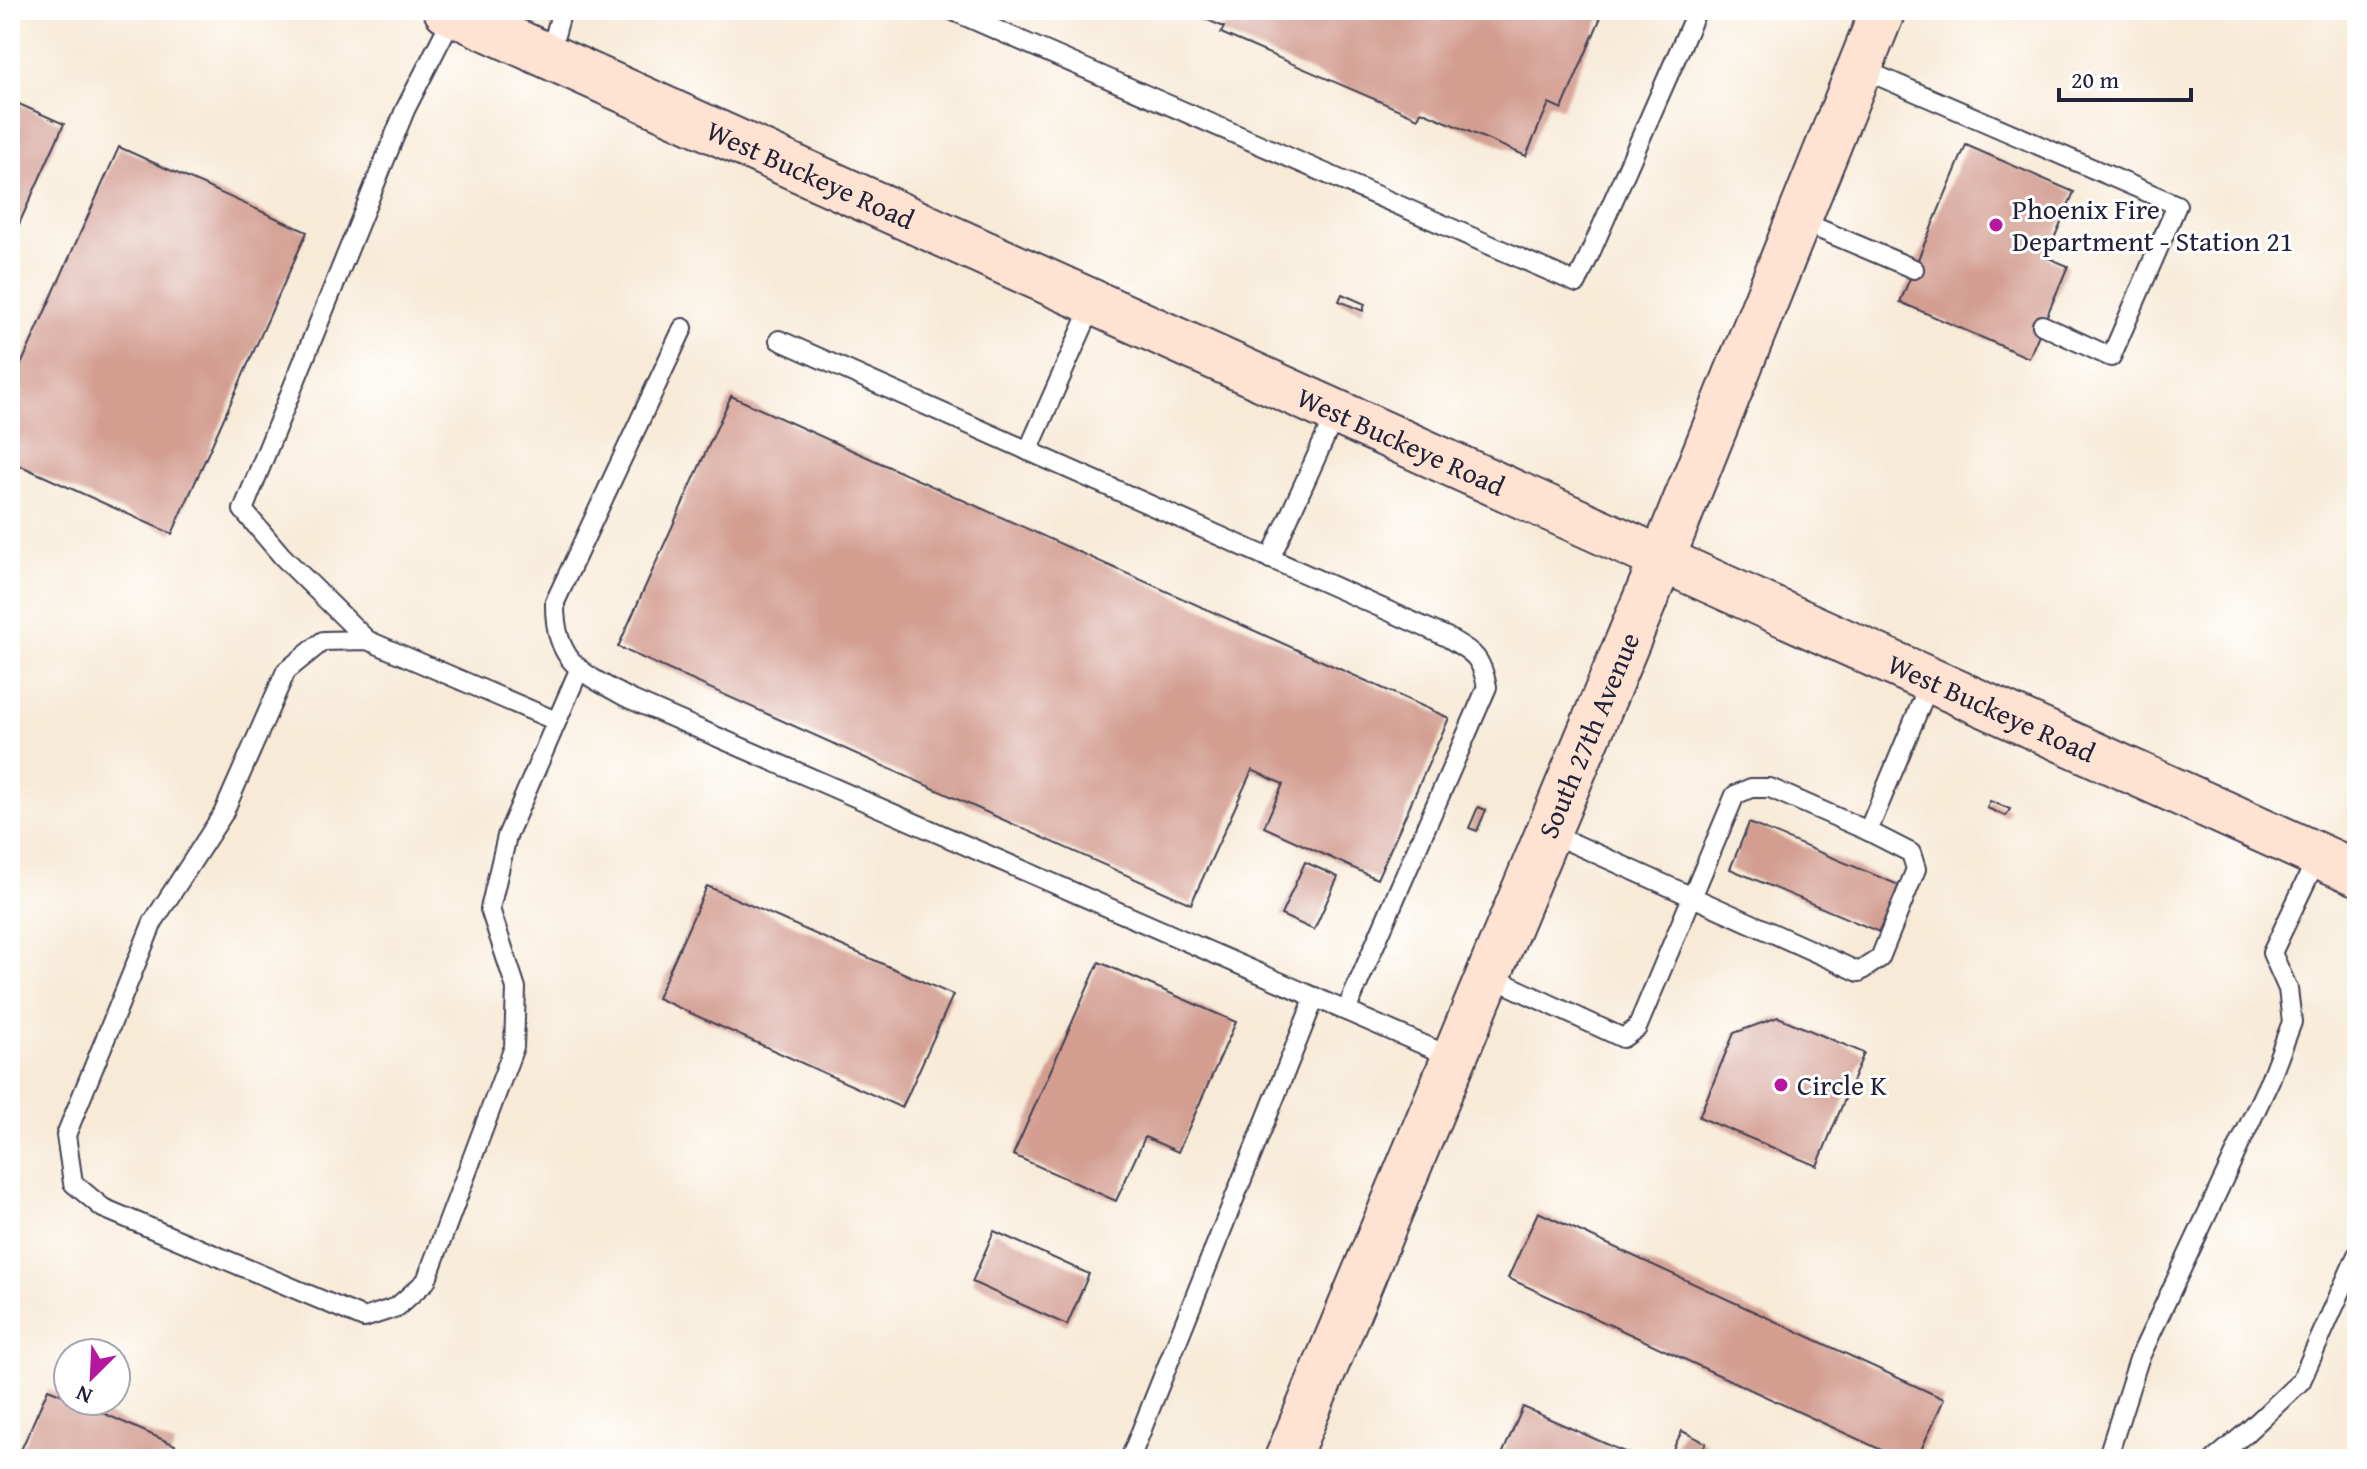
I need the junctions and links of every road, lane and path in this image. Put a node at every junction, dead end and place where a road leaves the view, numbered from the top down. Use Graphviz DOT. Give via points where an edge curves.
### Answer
graph roads {
  1 [pos="562,10"];
  2 [pos="951,10"];
  3 [pos="1697,10"];
  4 [pos="1883,10"];
  5 [pos="450,12"];
  6 [pos="549,57"];
  7 [pos="1860,68"];
  8 [pos="1798,220"];
  9 [pos="1914,269"];
  10 [pos="1093,304"];
  11 [pos="2042,325"];
  12 [pos="683,328"];
  13 [pos="779,340"];
  14 [pos="1336,413"];
  15 [pos="1028,451"];
  16 [pos="1270,559"];
  17 [pos="1662,559"];
  18 [pos="367,640"];
  19 [pos="579,670"];
  20 [pos="1931,680"];
  21 [pos="556,721"];
  22 [pos="1868,831"];
  23 [pos="1548,832"];
  24 [pos="2318,856"];
  25 [pos="2357,873"];
  26 [pos="1691,896"];
  27 [pos="1489,976"];
  28 [pos="1315,997"];
  29 [pos="1346,1011"];
  30 [pos="1454,1058"];
  31 [pos="2357,1255"];
  32 [pos="1130,1459"];
  33 [pos="1287,1459"];
  34 [pos="2107,1459"];
  35 [pos="2215,1459"];
  1 -- 6 [label="lane"];
  2 -- 3 [label="lane" via="1577,283"];
  4 -- 7 [label="main road, South 27th Avenue"];
  5 -- 6 [label="main road, West Buckeye Road"];
  5 -- 18 [label="lane" via="243,510"];
  6 -- 10 [label="main road, West Buckeye Road"];
  7 -- 8 [label="main road, South 27th Avenue"];
  7 -- 11 [label="lane" via="2177,205 2111,357"];
  8 -- 9 [label="lane"];
  8 -- 17 [label="main road, South 27th Avenue"];
  10 -- 14 [label="main road, West Buckeye Road"];
  10 -- 15 [label="lane"];
  12 -- 19 [label="lane" via="555,602 563,650"];
  13 -- 15 [label="lane"];
  14 -- 16 [label="lane"];
  14 -- 17 [label="main road, West Buckeye Road"];
  15 -- 16 [label="lane"];
  16 -- 29 [label="lane" via="1447,637 1472,653 1483,667 1487,687"];
  17 -- 20 [label="main road, West Buckeye Road"];
  17 -- 23 [label="main road, South 27th Avenue"];
  18 -- 21 [label="lane"];
  18 -- 21 [label="lane" via="323,641 286,671 223,814 153,922 66,1135 73,1183 103,1208 364,1318 397,1307 426,1281 514,1047 516,988 490,909 507,836"];
  19 -- 21 [label="lane"];
  19 -- 28 [label="lane" via="630,699"];
  20 -- 22 [label="lane"];
  20 -- 24 [label="main road, West Buckeye Road"];
  22 -- 26 [label="lane" via="1770,788 1751,788 1735,795"];
  22 -- 26 [label="lane" via="1911,853 1916,869 1880,958 1859,972"];
  23 -- 26 [label="lane"];
  23 -- 27 [label="main road, South 27th Avenue"];
  24 -- 25 [label="main road, West Buckeye Road"];
  24 -- 34 [label="lane" via="2272,953 2288,989 2292,1022 2139,1359"];
  26 -- 27 [label="lane" via="1637,1028 1623,1038"];
  27 -- 30 [label="main road, South 27th Avenue"];
  28 -- 29 [label="lane"];
  28 -- 32 [label="lane"];
  29 -- 30 [label="lane"];
  30 -- 33 [label="main road, South 27th Avenue"];
  31 -- 35 [label="lane" via="2301,1381"];
}
